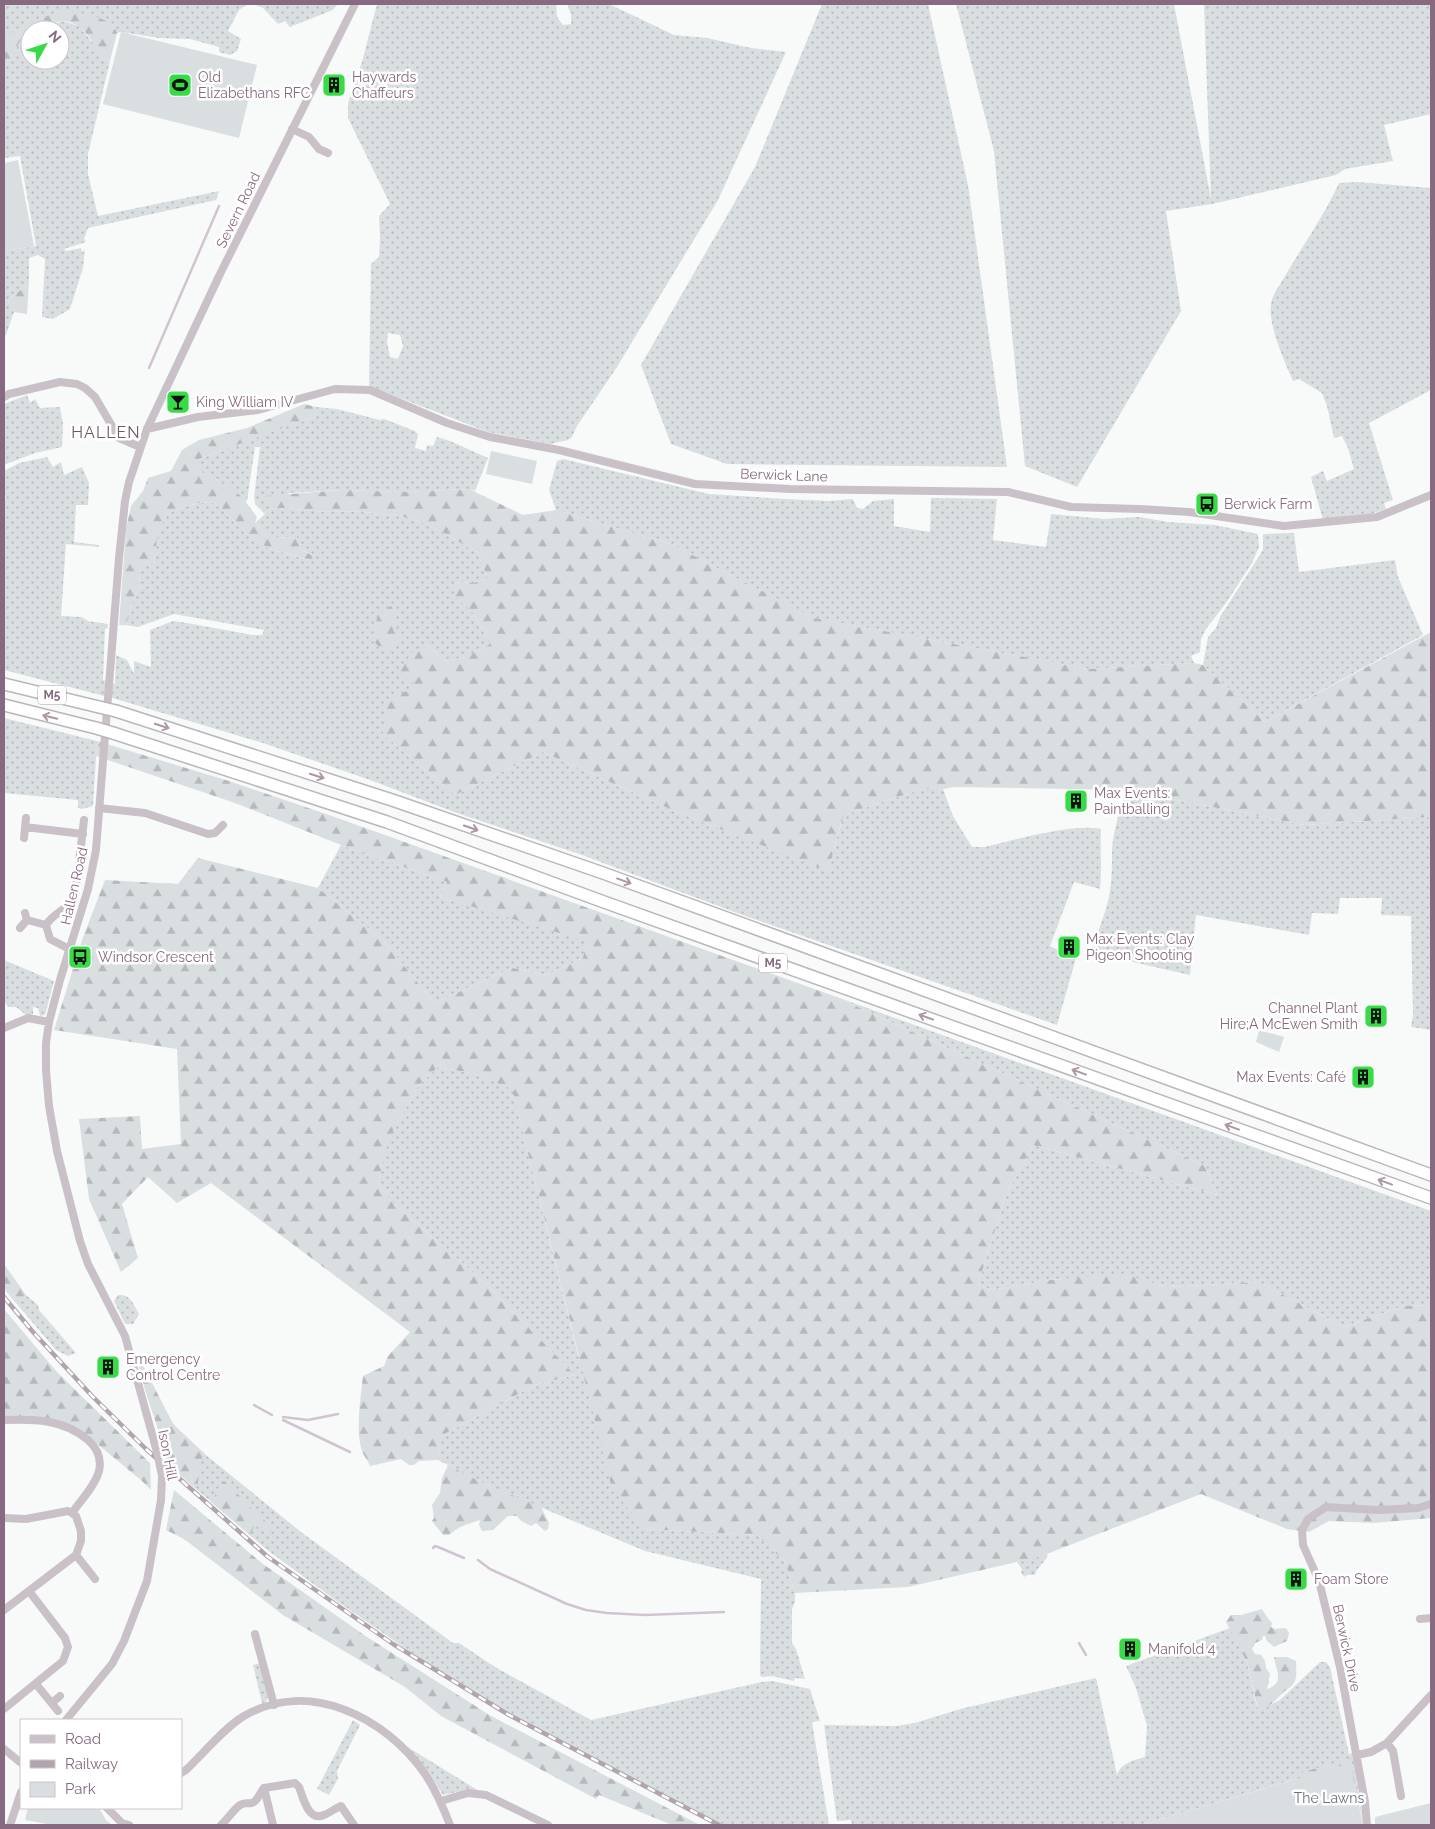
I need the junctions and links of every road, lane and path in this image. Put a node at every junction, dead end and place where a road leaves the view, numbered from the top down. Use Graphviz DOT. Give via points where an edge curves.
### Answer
graph roads {
  1 [pos="355,4"];
  2 [pos="292,129"];
  3 [pos="328,153"];
  4 [pos="4,397"];
  5 [pos="147,429"];
  6 [pos="140,447"];
  7 [pos="1431,495"];
  8 [pos="4,684"];
  9 [pos="4,705"];
  10 [pos="99,808"];
  11 [pos="26,818"];
  12 [pos="84,820"];
  13 [pos="223,825"];
  14 [pos="25,827"];
  15 [pos="83,834"];
  16 [pos="24,838"];
  17 [pos="46,926"];
  18 [pos="20,928"];
  19 [pos="71,950"];
  20 [pos="49,1022"];
  21 [pos="4,1028"];
  22 [pos="1431,1175"];
  23 [pos="1431,1198"];
  24 [pos="124,1336"];
  25 [pos="4,1420"];
  26 [pos="1431,1504"];
  27 [pos="72,1513"];
  28 [pos="4,1518"];
  29 [pos="76,1555"];
  30 [pos="95,1578"];
  31 [pos="29,1591"];
  32 [pos="4,1610"];
  33 [pos="1431,1618"];
  34 [pos="1420,1619"];
  35 [pos="255,1634"];
  36 [pos="36,1684"];
  37 [pos="60,1696"];
  38 [pos="1430,1701"];
  39 [pos="52,1703"];
  40 [pos="274,1705"];
  41 [pos="4,1709"];
  42 [pos="58,1711"];
  43 [pos="67,1719"];
  44 [pos="1387,1743"];
  45 [pos="4,1749"];
  46 [pos="1357,1755"];
  47 [pos="20,1761"];
  48 [pos="182,1772"];
  49 [pos="264,1788"];
  50 [pos="20,1795"];
  51 [pos="1401,1796"];
  52 [pos="440,1800"];
  53 [pos="108,1809"];
  54 [pos="10,1825"];
  55 [pos="129,1825"];
  56 [pos="221,1825"];
  57 [pos="273,1825"];
  58 [pos="354,1825"];
  59 [pos="450,1825"];
  60 [pos="548,1825"];
  61 [pos="1367,1825"];
  1 -- 2 [label="street, Severn Road"];
  2 -- 3 [label="street" via="309,137 319,149"];
  2 -- 5 [label="street, Severn Road"];
  4 -- 6 [label="street" via="36,386 60,382 78,384 95,397 119,438"];
  5 -- 6 [label="street, Hallen Road"];
  5 -- 7 [label="street, Berwick Lane" via="258,410 335,389 370,390 490,437 559,450 694,484 789,489 1008,492 1071,507 1189,512 1284,526 1377,517"];
  6 -- 10 [label="street, Hallen Road" via="122,521"];
  8 -- 22 [label="highway, M5, one-way, bridge" via="116,711 395,801 603,873"];
  23 -- 9 [label="highway, M5, one-way, bridge" via="387,822 113,733"];
  10 -- 13 [label="street" via="145,813 208,834 215,833"];
  10 -- 19 [label="street, Hallen Road" via="93,868"];
  11 -- 14 [label="street"];
  12 -- 15 [label="street"];
  14 -- 15 [label="street"];
  14 -- 16 [label="street"];
  15 -- 17 [label="street" via="75,896"];
  17 -- 18 [label="street" via="26,916"];
  17 -- 19 [label="street" via="50,940"];
  19 -- 20 [label="street, Hallen Road"];
  20 -- 21 [label="street" via="28,1018"];
  20 -- 24 [label="street, Hallen Road" via="46,1070 57,1151 88,1264"];
  24 -- 43 [label="street, Ison Hill, bridge" via="157,1452 162,1476 161,1500 147,1581 117,1656"];
  25 -- 27 [label="street" via="38,1420 64,1425 96,1448 100,1456 96,1480"];
  26 -- 46 [label="street, Berwick Drive" via="1418,1508 1377,1510 1326,1507 1308,1519 1302,1530 1303,1545 1322,1592"];
  27 -- 28 [label="street" via="26,1519"];
  27 -- 29 [label="street" via="81,1531"];
  29 -- 30 [label="street"];
  29 -- 31 [label="street"];
  31 -- 32 [label="street"];
  31 -- 36 [label="street" via="65,1638 68,1647 63,1661"];
  33 -- 34 [label="street"];
  35 -- 40 [label="street"];
  36 -- 39 [label="street"];
  36 -- 41 [label="street"];
  37 -- 39 [label="street"];
  38 -- 44 [label="street"];
  39 -- 42 [label="street"];
  40 -- 48 [label="street" via="254,1711 236,1722"];
  40 -- 52 [label="street" via="313,1700 343,1708 364,1719 410,1756"];
  44 -- 46 [label="street"];
  44 -- 51 [label="street" via="1393,1751"];
  45 -- 47 [label="street"];
  46 -- 61 [label="street, Berwick Drive"];
  49 -- 56 [label="street" via="252,1803 242,1804"];
  49 -- 57 [label="street"];
  49 -- 58 [label="street" via="295,1783 310,1813 322,1816 341,1806"];
  50 -- 54 [label="street"];
  52 -- 59 [label="street"];
  52 -- 60 [label="street" via="468,1793 486,1795"];
  53 -- 55 [label="street"];
}
